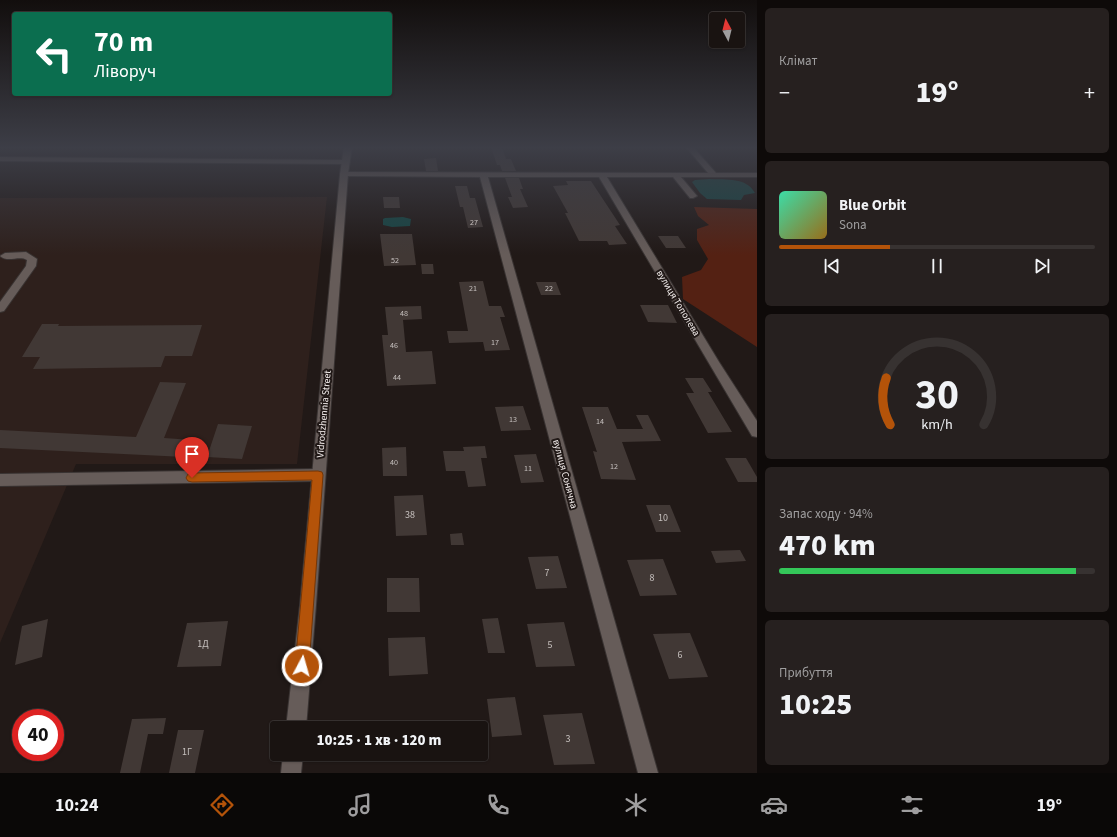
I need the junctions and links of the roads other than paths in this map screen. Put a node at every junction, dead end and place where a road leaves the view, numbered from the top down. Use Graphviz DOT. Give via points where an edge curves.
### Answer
graph roads {
  1 [pos="344,183"];
  2 [pos="485,183"];
  3 [pos="606,183"];
  4 [pos="682,183"];
  5 [pos="693,196"];
  6 [pos="5,256"];
  7 [pos="0,310"];
  8 [pos="757,432"];
  9 [pos="318,475"];
  10 [pos="0,480"];
  11 [pos="297,721"];
  12 [pos="292,761"];
  13 [pos="291,773"];
  14 [pos="648,773"];
  1 -- 9 [label="street, Vidrodzhennia Street"];
  2 -- 14 [label="street, вулиця Сонячна"];
  3 -- 8 [label="street, вулиця Тополева"];
  4 -- 5 [label="street"];
  6 -- 7 [label="street" via="26,255 32,259 31,266"];
  9 -- 10 [label="street"];
  9 -- 11 [label="street, Vidrodzhennia Street"];
  12 -- 13 [label="street"];
}
